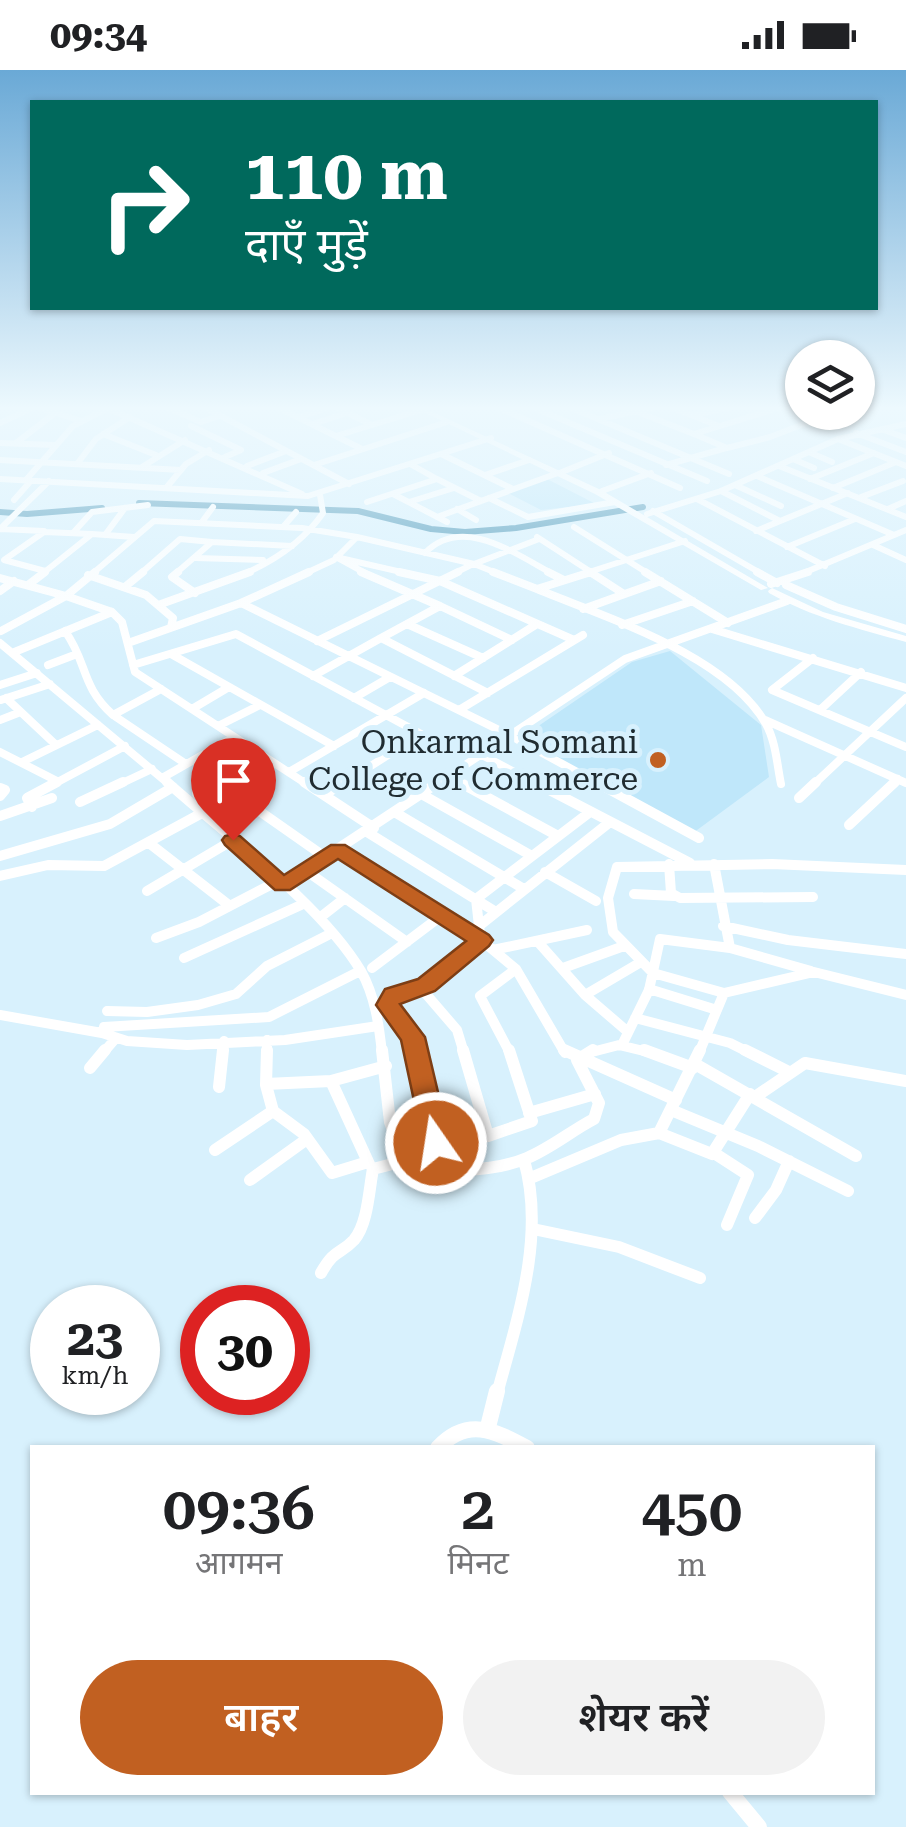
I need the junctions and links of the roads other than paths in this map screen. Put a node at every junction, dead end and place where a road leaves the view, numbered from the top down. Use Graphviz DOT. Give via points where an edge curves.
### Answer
graph roads {
  1 [pos="23,489"];
  2 [pos="41,489"];
  3 [pos="156,489"];
  4 [pos="184,489"];
  5 [pos="294,489"];
  6 [pos="336,489"];
  7 [pos="408,489"];
  8 [pos="451,489"];
  9 [pos="457,489"];
  10 [pos="514,489"];
  11 [pos="593,489"];
  12 [pos="605,489"];
  13 [pos="726,489"];
  14 [pos="744,489"];
  15 [pos="788,489"];
  16 [pos="828,489"];
  17 [pos="835,489"];
  18 [pos="883,489"];
  19 [pos="602,490"];
  20 [pos="721,491"];
  21 [pos="849,492"];
  22 [pos="393,494"];
  23 [pos="320,495"];
  24 [pos="308,496"];
  25 [pos="806,496"];
  26 [pos="862,497"];
  27 [pos="696,498"];
  28 [pos="485,499"];
  29 [pos="14,500"];
  30 [pos="906,501"];
  31 [pos="367,502"];
  32 [pos="409,502"];
  33 [pos="619,502"];
  34 [pos="148,504"];
  35 [pos="822,504"];
  36 [pos="782,506"];
  37 [pos="183,507"];
  38 [pos="213,507"];
  39 [pos="124,508"];
  40 [pos="240,509"];
  41 [pos="888,509"];
  42 [pos="457,510"];
  43 [pos="268,512"];
  44 [pos="296,512"];
  45 [pos="646,513"];
  46 [pos="436,517"];
  47 [pos="906,517"];
  48 [pos="856,518"];
  49 [pos="476,520"];
  50 [pos="154,521"];
  51 [pos="173,521"];
  52 [pos="780,521"];
  53 [pos="202,522"];
  54 [pos="447,522"];
  55 [pos="230,524"];
  56 [pos="257,525"];
  57 [pos="283,527"];
  58 [pos="574,527"];
  59 [pos="313,530"];
  60 [pos="756,530"];
  61 [pos="906,530"];
  62 [pos="44,532"];
  63 [pos="73,533"];
  64 [pos="92,534"];
  65 [pos="105,535"];
  66 [pos="894,535"];
  67 [pos="134,537"];
  68 [pos="357,537"];
  69 [pos="686,540"];
  70 [pos="212,542"];
  71 [pos="873,545"];
  72 [pos="294,546"];
  73 [pos="787,547"];
  74 [pos="508,551"];
  75 [pos="425,553"];
  76 [pos="336,557"];
  77 [pos="194,558"];
  78 [pos="268,560"];
  79 [pos="627,560"];
  80 [pos="906,560"];
  81 [pos="474,564"];
  82 [pos="825,566"];
  83 [pos="45,572"];
  84 [pos="590,572"];
  85 [pos="88,576"];
  86 [pos="0,578"];
  87 [pos="440,580"];
  88 [pos="564,580"];
  89 [pos="14,581"];
  90 [pos="661,581"];
  91 [pos="28,585"];
  92 [pos="126,586"];
  93 [pos="775,587"];
  94 [pos="537,589"];
  95 [pos="0,591"];
  96 [pos="196,593"];
  97 [pos="412,594"];
  98 [pos="624,594"];
  99 [pos="66,596"];
  100 [pos="693,601"];
  101 [pos="787,601"];
  102 [pos="160,604"];
  103 [pos="241,604"];
  104 [pos="440,606"];
  105 [pos="583,609"];
  106 [pos="112,612"];
  107 [pos="728,623"];
  108 [pos="407,624"];
  109 [pos="538,624"];
  110 [pos="622,626"];
  111 [pos="170,628"];
  112 [pos="712,629"];
  113 [pos="1,631"];
  114 [pos="65,631"];
  115 [pos="906,634"];
  116 [pos="381,638"];
  117 [pos="316,640"];
  118 [pos="512,640"];
  119 [pos="128,643"];
  120 [pos="0,644"];
  121 [pos="668,645"];
  122 [pos="18,650"];
  123 [pos="77,654"];
  124 [pos="171,654"];
  125 [pos="349,656"];
  126 [pos="483,658"];
  127 [pos="813,658"];
  128 [pos="48,664"];
  129 [pos="134,665"];
  130 [pos="861,672"];
  131 [pos="37,673"];
  132 [pos="313,676"];
  133 [pos="454,676"];
  134 [pos="390,677"];
  135 [pos="50,684"];
  136 [pos="0,685"];
  137 [pos="229,687"];
  138 [pos="906,688"];
  139 [pos="161,689"];
  140 [pos="488,693"];
  141 [pos="424,694"];
  142 [pos="354,698"];
  143 [pos="906,698"];
  144 [pos="3,699"];
  145 [pos="260,704"];
  146 [pos="192,709"];
  147 [pos="459,710"];
  148 [pos="820,710"];
  149 [pos="18,712"];
  150 [pos="113,715"];
  151 [pos="387,716"];
  152 [pos="764,719"];
  153 [pos="0,720"];
  154 [pos="98,725"];
  155 [pos="218,726"];
  156 [pos="869,732"];
  157 [pos="511,736"];
  158 [pos="234,737"];
  159 [pos="56,745"];
  160 [pos="125,746"];
  161 [pos="334,746"];
  162 [pos="906,747"];
  163 [pos="0,752"];
  164 [pos="265,756"];
  165 [pos="482,756"];
  166 [pos="843,756"];
  167 [pos="22,762"];
  168 [pos="186,764"];
  169 [pos="152,769"];
  170 [pos="289,772"];
  171 [pos="167,775"];
  172 [pos="450,777"];
  173 [pos="56,781"];
  174 [pos="902,781"];
  175 [pos="218,782"];
  176 [pos="781,784"];
  177 [pos="173,787"];
  178 [pos="0,788"];
  179 [pos="197,794"];
  180 [pos="423,795"];
  181 [pos="0,796"];
  182 [pos="324,796"];
  183 [pos="52,798"];
  184 [pos="798,798"];
  185 [pos="80,802"];
  186 [pos="32,806"];
  187 [pos="590,812"];
  188 [pos="202,813"];
  189 [pos="396,813"];
  190 [pos="0,816"];
  191 [pos="610,822"];
  192 [pos="849,825"];
  193 [pos="370,830"];
  194 [pos="558,836"];
  195 [pos="699,838"];
  196 [pos="233,840"];
  197 [pos="149,844"];
  198 [pos="338,850"];
  199 [pos="0,856"];
  200 [pos="532,856"];
  201 [pos="325,857"];
  202 [pos="679,860"];
  203 [pos="714,864"];
  204 [pos="182,868"];
  205 [pos="305,870"];
  206 [pos="906,870"];
  207 [pos="545,872"];
  208 [pos="0,876"];
  209 [pos="504,876"];
  210 [pos="283,883"];
  211 [pos="524,888"];
  212 [pos="147,891"];
  213 [pos="634,894"];
  214 [pos="674,896"];
  215 [pos="813,896"];
  216 [pos="345,898"];
  217 [pos="476,899"];
  218 [pos="719,900"];
  219 [pos="596,901"];
  220 [pos="301,905"];
  221 [pos="230,906"];
  222 [pos="496,912"];
  223 [pos="322,916"];
  224 [pos="440,916"];
  225 [pos="479,926"];
  226 [pos="723,926"];
  227 [pos="587,930"];
  228 [pos="328,935"];
  229 [pos="156,938"];
  230 [pos="481,940"];
  231 [pos="407,942"];
  232 [pos="538,942"];
  233 [pos="624,946"];
  234 [pos="730,948"];
  235 [pos="492,950"];
  236 [pos="906,954"];
  237 [pos="184,958"];
  238 [pos="641,962"];
  239 [pos="563,968"];
  240 [pos="366,969"];
  241 [pos="516,969"];
  242 [pos="814,972"];
  243 [pos="654,973"];
  244 [pos="420,987"];
  245 [pos="648,989"];
  246 [pos="906,992"];
  247 [pos="724,993"];
  248 [pos="585,995"];
  249 [pos="717,1010"];
  250 [pos="107,1011"];
  251 [pos="0,1015"];
  252 [pos="636,1018"];
  253 [pos="378,1026"];
  254 [pos="103,1032"];
  255 [pos="706,1036"];
  256 [pos="116,1038"];
  257 [pos="625,1038"];
  258 [pos="267,1040"];
  259 [pos="224,1041"];
  260 [pos="572,1057"];
  261 [pos="386,1066"];
  262 [pos="694,1066"];
  263 [pos="90,1068"];
  264 [pos="790,1072"];
  265 [pos="331,1081"];
  266 [pos="906,1081"];
  267 [pos="266,1084"];
  268 [pos="219,1087"];
  269 [pos="594,1094"];
  270 [pos="753,1095"];
  271 [pos="674,1105"];
  272 [pos="274,1112"];
  273 [pos="529,1113"];
  274 [pos="659,1133"];
  275 [pos="727,1133"];
  276 [pos="488,1136"];
  277 [pos="307,1138"];
  278 [pos="215,1150"];
  279 [pos="714,1153"];
  280 [pos="856,1156"];
  281 [pos="524,1160"];
  282 [pos="404,1161"];
  283 [pos="788,1161"];
  284 [pos="370,1166"];
  285 [pos="533,1177"];
  286 [pos="250,1180"];
  287 [pos="848,1191"];
  288 [pos="755,1218"];
  289 [pos="728,1225"];
  290 [pos="533,1229"];
  291 [pos="321,1273"];
  292 [pos="700,1278"];
  293 [pos="488,1427"];
  294 [pos="442,1445"];
  295 [pos="521,1445"];
  296 [pos="732,1795"];
  297 [pos="759,1827"];
  1 -- 29 [label="street"];
  2 -- 62 [label="street" via="0,529"];
  3 -- 34 [label="street"];
  4 -- 24 [label="street"];
  5 -- 24 [label="street"];
  6 -- 23 [label="street"];
  7 -- 22 [label="street"];
  8 -- 32 [label="street"];
  9 -- 28 [label="street"];
  10 -- 28 [label="street"];
  11 -- 33 [label="main road"];
  12 -- 19 [label="street"];
  13 -- 20 [label="street"];
  14 -- 36 [label="street"];
  15 -- 25 [label="street"];
  16 -- 25 [label="street"];
  17 -- 21 [label="street"];
  18 -- 26 [label="street"];
  19 -- 33 [label="main road"];
  20 -- 27 [label="street"];
  20 -- 52 [label="street"];
  21 -- 26 [label="street"];
  21 -- 35 [label="street"];
  22 -- 31 [label="street"];
  22 -- 32 [label="street"];
  23 -- 24 [label="street"];
  23 -- 59 [label="street" via="324,510"];
  25 -- 35 [label="street"];
  26 -- 41 [label="street"];
  27 -- 45 [label="street"];
  27 -- 60 [label="street"];
  28 -- 33 [label="street" via="528,517"];
  28 -- 42 [label="street"];
  30 -- 41 [label="street"];
  32 -- 46 [label="street"];
  33 -- 45 [label="main road"];
  34 -- 39 [label="street"];
  34 -- 50 [label="street"];
  35 -- 48 [label="street"];
  35 -- 52 [label="street"];
  37 -- 51 [label="street"];
  38 -- 53 [label="street"];
  39 -- 63 [label="street" via="92,512"];
  39 -- 65 [label="street"];
  40 -- 55 [label="street"];
  41 -- 47 [label="street"];
  42 -- 46 [label="street"];
  42 -- 49 [label="street"];
  43 -- 56 [label="street"];
  44 -- 57 [label="street"];
  45 -- 69 [label="main road"];
  45 -- 93 [label="main road"];
  46 -- 54 [label="street"];
  48 -- 66 [label="street"];
  48 -- 73 [label="street"];
  50 -- 51 [label="street"];
  50 -- 67 [label="street"];
  51 -- 53 [label="street"];
  52 -- 60 [label="street"];
  53 -- 55 [label="street"];
  55 -- 56 [label="street"];
  56 -- 57 [label="street"];
  57 -- 59 [label="street"];
  58 -- 79 [label="street"];
  59 -- 68 [label="street"];
  59 -- 72 [label="street"];
  60 -- 73 [label="street"];
  61 -- 66 [label="street"];
  62 -- 63 [label="street"];
  62 -- 83 [label="street" via="4,560"];
  63 -- 64 [label="street"];
  64 -- 65 [label="street"];
  64 -- 83 [label="street"];
  65 -- 67 [label="street"];
  66 -- 71 [label="street"];
  67 -- 85 [label="street"];
  68 -- 75 [label="street"];
  68 -- 76 [label="street"];
  69 -- 79 [label="street"];
  69 -- 93 [label="main road"];
  70 -- 72 [label="street"];
  70 -- 77 [label="street"];
  70 -- 92 [label="street" via="180,540"];
  71 -- 80 [label="street"];
  71 -- 82 [label="street"];
  72 -- 78 [label="street"];
  73 -- 82 [label="street"];
  74 -- 75 [label="street" via="457,534 440,538"];
  74 -- 81 [label="street"];
  74 -- 84 [label="street" via="537,538"];
  74 -- 88 [label="street"];
  75 -- 81 [label="street"];
  76 -- 87 [label="street"];
  76 -- 97 [label="street"];
  76 -- 103 [label="street"];
  77 -- 78 [label="street"];
  77 -- 96 [label="street" via="172,577"];
  78 -- 96 [label="street"];
  79 -- 84 [label="street"];
  79 -- 90 [label="street"];
  81 -- 87 [label="street"];
  81 -- 94 [label="street"];
  82 -- 93 [label="street"];
  83 -- 91 [label="street"];
  84 -- 88 [label="street"];
  84 -- 98 [label="street"];
  85 -- 92 [label="street"];
  85 -- 99 [label="street"];
  86 -- 89 [label="street"];
  87 -- 97 [label="street"];
  87 -- 109 [label="street"];
  88 -- 94 [label="street"];
  89 -- 91 [label="street"];
  89 -- 95 [label="street"];
  90 -- 98 [label="street"];
  90 -- 100 [label="street"];
  91 -- 99 [label="street"];
  92 -- 102 [label="street"];
  93 -- 101 [label="main road"];
  93 -- 115 [label="main road" via="832,614"];
  94 -- 105 [label="street"];
  96 -- 102 [label="street"];
  97 -- 104 [label="street"];
  97 -- 117 [label="street"];
  98 -- 105 [label="street"];
  99 -- 106 [label="street"];
  99 -- 113 [label="street"];
  100 -- 107 [label="street"];
  100 -- 110 [label="street"];
  101 -- 107 [label="street"];
  101 -- 115 [label="main road"];
  102 -- 111 [label="street" via="174,618"];
  103 -- 111 [label="street"];
  103 -- 117 [label="street"];
  104 -- 108 [label="street"];
  104 -- 118 [label="street"];
  105 -- 110 [label="street"];
  106 -- 114 [label="street"];
  106 -- 119 [label="street"];
  107 -- 112 [label="street"];
  108 -- 116 [label="street"];
  108 -- 126 [label="street"];
  109 -- 118 [label="street"];
  109 -- 140 [label="street" via="579,637"];
  110 -- 121 [label="street"];
  111 -- 119 [label="street"];
  112 -- 121 [label="street"];
  112 -- 127 [label="street"];
  114 -- 122 [label="street"];
  114 -- 123 [label="street"];
  116 -- 125 [label="street"];
  116 -- 133 [label="street"];
  117 -- 125 [label="street"];
  118 -- 126 [label="street"];
  119 -- 129 [label="street"];
  120 -- 122 [label="street"];
  121 -- 152 [label="street" via="730,685"];
  121 -- 157 [label="street" via="625,660"];
  122 -- 131 [label="street"];
  123 -- 128 [label="street"];
  123 -- 150 [label="street" via="85,688"];
  124 -- 129 [label="street"];
  124 -- 132 [label="street" via="236,634"];
  124 -- 137 [label="street"];
  125 -- 132 [label="street"];
  125 -- 134 [label="street"];
  126 -- 133 [label="street"];
  127 -- 130 [label="street"];
  127 -- 148 [label="street" via="772,690"];
  129 -- 139 [label="street"];
  130 -- 138 [label="street"];
  130 -- 148 [label="street"];
  131 -- 135 [label="street"];
  131 -- 136 [label="street"];
  132 -- 142 [label="street"];
  133 -- 140 [label="street"];
  134 -- 141 [label="street"];
  134 -- 142 [label="street"];
  135 -- 144 [label="street"];
  135 -- 154 [label="street"];
  137 -- 145 [label="street"];
  137 -- 146 [label="street"];
  139 -- 146 [label="street"];
  139 -- 150 [label="street"];
  140 -- 147 [label="street"];
  141 -- 147 [label="street"];
  141 -- 151 [label="street"];
  142 -- 151 [label="street"];
  143 -- 156 [label="street"];
  144 -- 149 [label="street"];
  145 -- 155 [label="street"];
  145 -- 161 [label="street"];
  146 -- 155 [label="street"];
  147 -- 157 [label="street"];
  148 -- 156 [label="street"];
  149 -- 153 [label="street"];
  149 -- 159 [label="street"];
  150 -- 168 [label="street"];
  151 -- 161 [label="street"];
  151 -- 182 [label="street" via="421,734"];
  152 -- 166 [label="street"];
  152 -- 176 [label="street"];
  154 -- 159 [label="street"];
  154 -- 160 [label="street"];
  155 -- 158 [label="street"];
  156 -- 162 [label="street"];
  156 -- 166 [label="street"];
  157 -- 165 [label="street"];
  157 -- 195 [label="street"];
  158 -- 164 [label="street"];
  158 -- 168 [label="street"];
  159 -- 167 [label="street"];
  160 -- 169 [label="street"];
  160 -- 173 [label="street"];
  161 -- 170 [label="street"];
  163 -- 167 [label="street"];
  164 -- 170 [label="street"];
  164 -- 175 [label="street"];
  165 -- 172 [label="street"];
  165 -- 187 [label="street"];
  166 -- 174 [label="street"];
  166 -- 184 [label="street"];
  167 -- 173 [label="street"];
  168 -- 171 [label="street"];
  169 -- 171 [label="street"];
  169 -- 185 [label="street"];
  170 -- 182 [label="street"];
  171 -- 177 [label="street"];
  172 -- 180 [label="street"];
  172 -- 194 [label="street"];
  173 -- 186 [label="street" via="26,799"];
  174 -- 192 [label="street"];
  175 -- 179 [label="street"];
  175 -- 201 [label="street"];
  177 -- 188 [label="street"];
  177 -- 199 [label="street" via="110,824"];
  178 -- 181 [label="street"];
  180 -- 189 [label="street"];
  180 -- 200 [label="street"];
  182 -- 193 [label="street"];
  183 -- 186 [label="street"];
  186 -- 190 [label="street"];
  187 -- 191 [label="street"];
  187 -- 194 [label="street"];
  188 -- 196 [label="street"];
  188 -- 197 [label="street"];
  189 -- 193 [label="street"];
  189 -- 209 [label="street"];
  191 -- 202 [label="street"];
  191 -- 207 [label="street"];
  193 -- 198 [label="street"];
  193 -- 217 [label="street"];
  194 -- 200 [label="street"];
  196 -- 204 [label="street"];
  196 -- 210 [label="street"];
  197 -- 204 [label="street"];
  197 -- 208 [label="street" via="104,866 48,865"];
  198 -- 201 [label="street"];
  198 -- 224 [label="street"];
  200 -- 209 [label="street"];
  201 -- 205 [label="street"];
  202 -- 203 [label="street"];
  202 -- 214 [label="street"];
  202 -- 233 [label="street" via="617,867 608,898 613,932"];
  203 -- 206 [label="street"];
  203 -- 218 [label="street"];
  204 -- 212 [label="street"];
  204 -- 221 [label="street"];
  205 -- 210 [label="street"];
  205 -- 216 [label="street"];
  207 -- 211 [label="street"];
  207 -- 219 [label="street"];
  209 -- 211 [label="street"];
  209 -- 217 [label="street"];
  210 -- 220 [label="street"];
  210 -- 221 [label="street"];
  211 -- 222 [label="street"];
  213 -- 214 [label="street"];
  214 -- 218 [label="street"];
  215 -- 218 [label="street"];
  216 -- 223 [label="street"];
  216 -- 231 [label="street"];
  217 -- 222 [label="street"];
  217 -- 225 [label="street"];
  218 -- 226 [label="street"];
  220 -- 228 [label="street"];
  220 -- 237 [label="street"];
  221 -- 229 [label="street"];
  222 -- 225 [label="street"];
  224 -- 230 [label="street"];
  224 -- 231 [label="street"];
  225 -- 230 [label="street"];
  226 -- 234 [label="street"];
  226 -- 236 [label="street"];
  227 -- 232 [label="street"];
  228 -- 240 [label="street"];
  228 -- 250 [label="street" via="267,966 236,994 164,1010"];
  230 -- 235 [label="street"];
  230 -- 244 [label="street"];
  231 -- 240 [label="street"];
  232 -- 235 [label="street"];
  232 -- 239 [label="street"];
  233 -- 238 [label="street"];
  233 -- 239 [label="street"];
  234 -- 242 [label="street"];
  234 -- 243 [label="street" via="660,940"];
  235 -- 241 [label="street"];
  238 -- 243 [label="street"];
  238 -- 248 [label="street"];
  239 -- 248 [label="street"];
  240 -- 253 [label="street"];
  240 -- 254 [label="street" via="269,1018"];
  241 -- 260 [label="street"];
  241 -- 273 [label="street" via="480,996 516,1062"];
  242 -- 246 [label="street"];
  242 -- 247 [label="street"];
  243 -- 245 [label="street"];
  243 -- 247 [label="street"];
  244 -- 276 [label="street" via="457,1030"];
  244 -- 276 [label="street" via="393,995 388,1005 412,1037 436,1143"];
  245 -- 249 [label="street"];
  245 -- 252 [label="street"];
  247 -- 249 [label="street"];
  248 -- 257 [label="street"];
  249 -- 255 [label="street"];
  251 -- 254 [label="street" via="60,1030"];
  252 -- 255 [label="street"];
  252 -- 257 [label="street"];
  253 -- 258 [label="street"];
  253 -- 261 [label="street"];
  254 -- 256 [label="street"];
  255 -- 262 [label="street"];
  255 -- 264 [label="street"];
  256 -- 259 [label="street"];
  256 -- 263 [label="street"];
  257 -- 260 [label="street"];
  257 -- 262 [label="street"];
  258 -- 259 [label="street"];
  258 -- 267 [label="street"];
  259 -- 268 [label="street"];
  260 -- 269 [label="street"];
  260 -- 271 [label="street"];
  261 -- 265 [label="street"];
  261 -- 282 [label="street" via="393,1137"];
  262 -- 270 [label="street"];
  262 -- 271 [label="street"];
  264 -- 266 [label="street" via="805,1063 824,1064"];
  264 -- 270 [label="street"];
  265 -- 267 [label="street"];
  265 -- 284 [label="street"];
  267 -- 272 [label="street"];
  269 -- 273 [label="street"];
  269 -- 281 [label="street" via="594,1119"];
  270 -- 275 [label="street"];
  270 -- 280 [label="street"];
  271 -- 274 [label="street"];
  271 -- 275 [label="street"];
  272 -- 277 [label="street"];
  272 -- 278 [label="street"];
  273 -- 276 [label="street" via="527,1126"];
  274 -- 279 [label="street"];
  274 -- 285 [label="street" via="621,1140"];
  275 -- 279 [label="street"];
  275 -- 283 [label="street"];
  277 -- 284 [label="street" via="332,1173"];
  277 -- 286 [label="street"];
  279 -- 289 [label="street" via="748,1175"];
  281 -- 282 [label="street" via="479,1167"];
  281 -- 285 [label="street"];
  282 -- 284 [label="street"];
  283 -- 287 [label="street"];
  283 -- 288 [label="street"];
  284 -- 291 [label="street" via="361,1226"];
  285 -- 290 [label="street"];
  290 -- 292 [label="street" via="614,1245"];
  290 -- 293 [label="street"];
  293 -- 294 [label="street" via="465,1426"];
  293 -- 295 [label="street"];
  296 -- 297 [label="street"];
}
